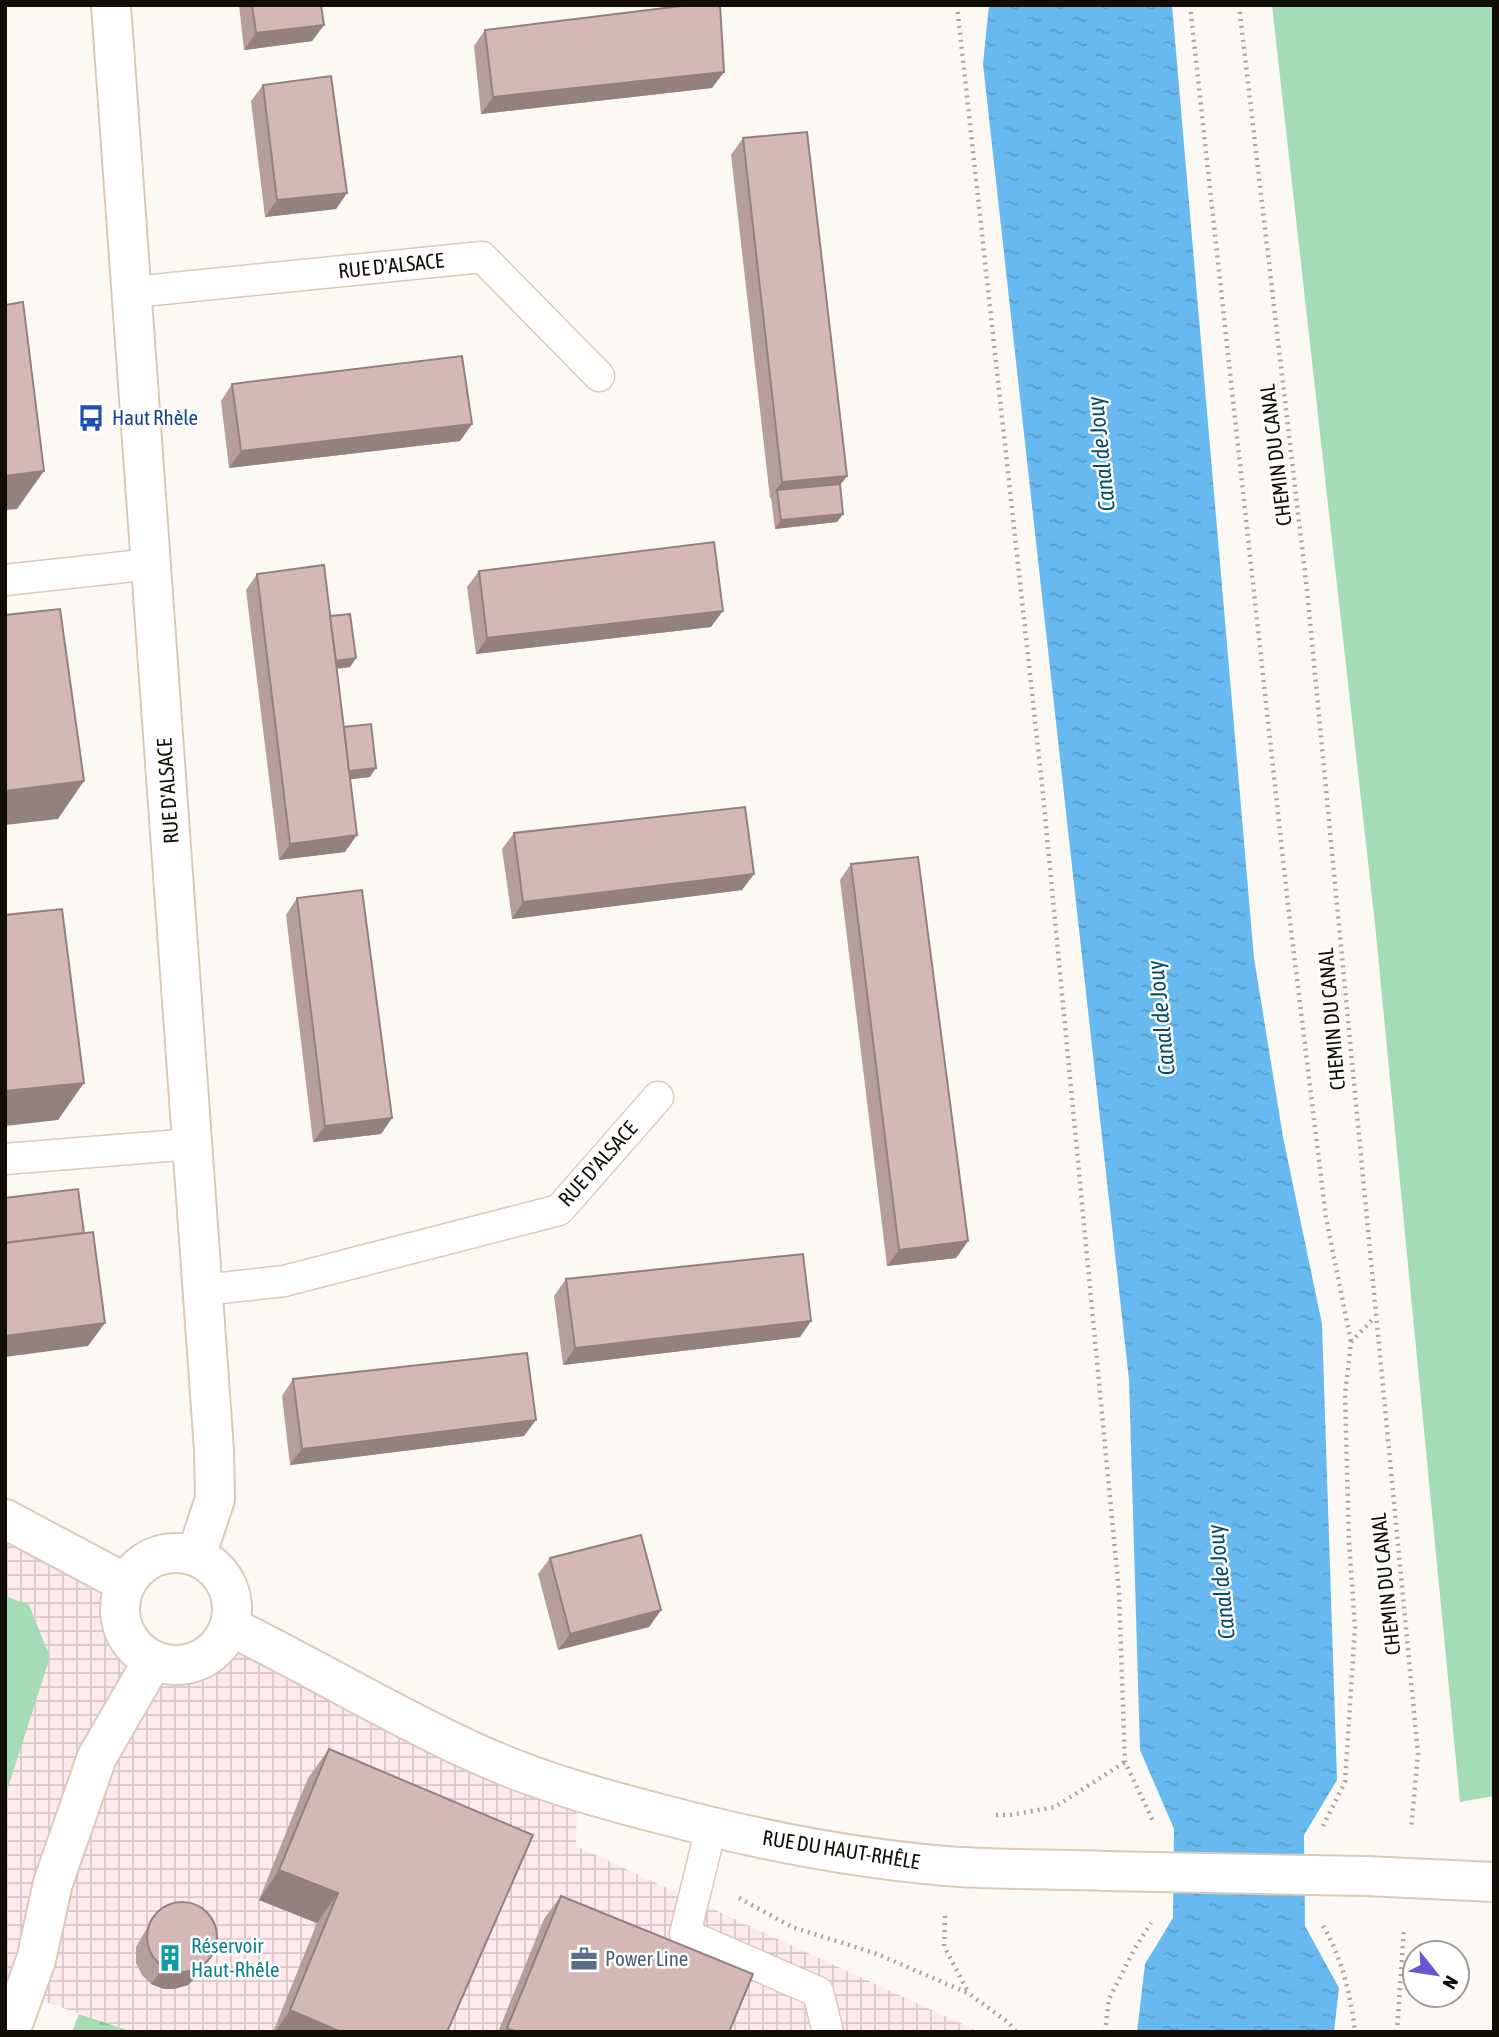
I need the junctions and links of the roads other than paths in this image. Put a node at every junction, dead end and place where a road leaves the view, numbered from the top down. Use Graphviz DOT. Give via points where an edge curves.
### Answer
graph roads {
  1 [pos="111,5"];
  2 [pos="133,292"];
  3 [pos="599,376"];
  4 [pos="152,564"];
  5 [pos="5,580"];
  6 [pos="658,1097"];
  7 [pos="192,1143"];
  8 [pos="5,1159"];
  9 [pos="202,1290"];
  10 [pos="5,1519"];
  11 [pos="196,1556"];
  12 [pos="125,1583"];
  13 [pos="231,1627"];
  14 [pos="152,1662"];
  15 [pos="711,1828"];
  16 [pos="1494,1882"];
  17 [pos="10,2032"];
  18 [pos="828,2032"];
  1 -- 2 [label="street, RUE D'ALSACE"];
  2 -- 3 [label="lane, RUE D'ALSACE" via="482,257"];
  2 -- 4 [label="street, RUE D'ALSACE"];
  4 -- 5 [label="lane"];
  4 -- 7 [label="street, RUE D'ALSACE"];
  6 -- 9 [label="lane, RUE D'ALSACE" via="559,1210 284,1281"];
  7 -- 8 [label="lane"];
  7 -- 9 [label="street, RUE D'ALSACE"];
  9 -- 11 [label="street, RUE D'ALSACE" via="215,1499"];
  10 -- 12 [label="street"];
  11 -- 12 [label="street" via="169,1552 144,1562"];
  11 -- 13 [label="street" via="219,1572 232,1598"];
  12 -- 14 [label="street" via="120,1618 132,1646"];
  13 -- 14 [label="street" via="212,1654 184,1666"];
  13 -- 15 [label="street, RUE DU HAUT-RHÊLE" via="482,1756 577,1792"];
  14 -- 17 [label="street" via="97,1757 53,1883 36,1960"];
  15 -- 16 [label="street, RUE DU HAUT-RHÊLE, bridge" via="841,1854 948,1866"];
  15 -- 18 [label="lane" via="685,1934 818,1992"];
}
